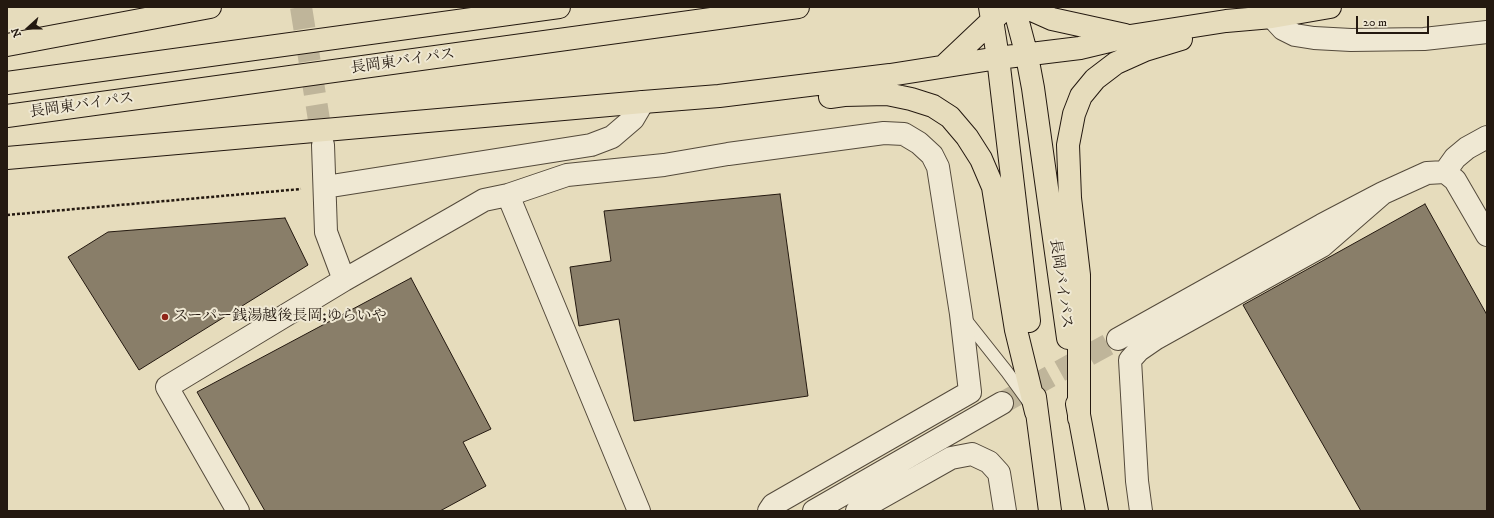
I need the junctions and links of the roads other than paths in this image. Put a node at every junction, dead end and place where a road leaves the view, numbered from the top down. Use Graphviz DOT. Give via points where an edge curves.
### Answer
graph roads {
  1 [pos="210,7"];
  2 [pos="559,7"];
  3 [pos="798,7"];
  4 [pos="1014,7"];
  5 [pos="1025,7"];
  6 [pos="1330,7"];
  7 [pos="996,12"];
  8 [pos="1272,17"];
  9 [pos="1487,32"];
  10 [pos="1130,36"];
  11 [pos="7,45"];
  12 [pos="1026,56"];
  13 [pos="998,58"];
  14 [pos="944,66"];
  15 [pos="7,83"];
  16 [pos="719,96"];
  17 [pos="644,102"];
  18 [pos="7,116"];
  19 [pos="1487,137"];
  20 [pos="323,145"];
  21 [pos="564,149"];
  22 [pos="7,158"];
  23 [pos="1445,172"];
  24 [pos="567,175"];
  25 [pos="325,187"];
  26 [pos="1383,194"];
  27 [pos="508,195"];
  28 [pos="1487,235"];
  29 [pos="344,280"];
  30 [pos="961,314"];
  31 [pos="1118,338"];
  32 [pos="1002,403"];
  33 [pos="1036,412"];
  34 [pos="1079,418"];
  35 [pos="1098,510"];
  36 [pos="238,511"];
  37 [pos="639,511"];
  38 [pos="769,511"];
  39 [pos="814,511"];
  40 [pos="857,511"];
  41 [pos="1005,511"];
  42 [pos="1050,511"];
  43 [pos="1141,511"];
  1 -- 11 [label="highway"];
  2 -- 15 [label="highway"];
  3 -- 18 [label="highway, 長岡東バイパス"];
  4 -- 12 [label="highway, 長岡バイパス"];
  5 -- 10 [label="highway" via="1052,19"];
  6 -- 8 [label="highway"];
  7 -- 13 [label="highway"];
  7 -- 14 [label="highway"];
  8 -- 9 [label="street" via="1283,29 1295,35 1314,38 1424,39"];
  8 -- 10 [label="highway" via="1226,21"];
  8 -- 34 [label="highway" via="1202,33 1145,50 1116,63 1095,79 1081,96 1074,114 1068,145 1070,198 1079,275"];
  10 -- 12 [label="highway" via="1080,48"];
  12 -- 13 [label="highway"];
  12 -- 34 [label="highway, 長岡バイパス" via="1033,88"];
  13 -- 14 [label="highway"];
  13 -- 33 [label="highway" via="1030,333"];
  14 -- 16 [label="highway"];
  16 -- 17 [label="highway"];
  16 -- 33 [label="highway" via="789,102 844,95 887,94 911,98 933,106 950,118 967,137 981,159 993,187 1016,330"];
  17 -- 21 [label="street" via="633,119 612,137 591,145"];
  17 -- 22 [label="highway"];
  19 -- 23 [label="street" via="1455,158"];
  20 -- 25 [label="street"];
  21 -- 24 [label="street"];
  21 -- 25 [label="street"];
  23 -- 26 [label="street" via="1428,173"];
  23 -- 28 [label="street" via="1455,180"];
  24 -- 27 [label="street"];
  24 -- 30 [label="street" via="664,165 884,133 904,134 932,155 938,167"];
  25 -- 29 [label="street" via="326,232"];
  26 -- 31 [label="street" via="1322,224"];
  26 -- 43 [label="street" via="1322,246 1155,339 1130,360"];
  27 -- 29 [label="street" via="484,200"];
  27 -- 37 [label="street"];
  29 -- 36 [label="street" via="167,387"];
  30 -- 33 [label="lane"];
  30 -- 38 [label="street" via="970,392 773,505"];
  32 -- 39 [label="street"];
  33 -- 42 [label="highway"];
  34 -- 35 [label="highway, 長岡バイパス"];
  40 -- 41 [label="street" via="951,458 972,454 989,462 1000,473"];
}
